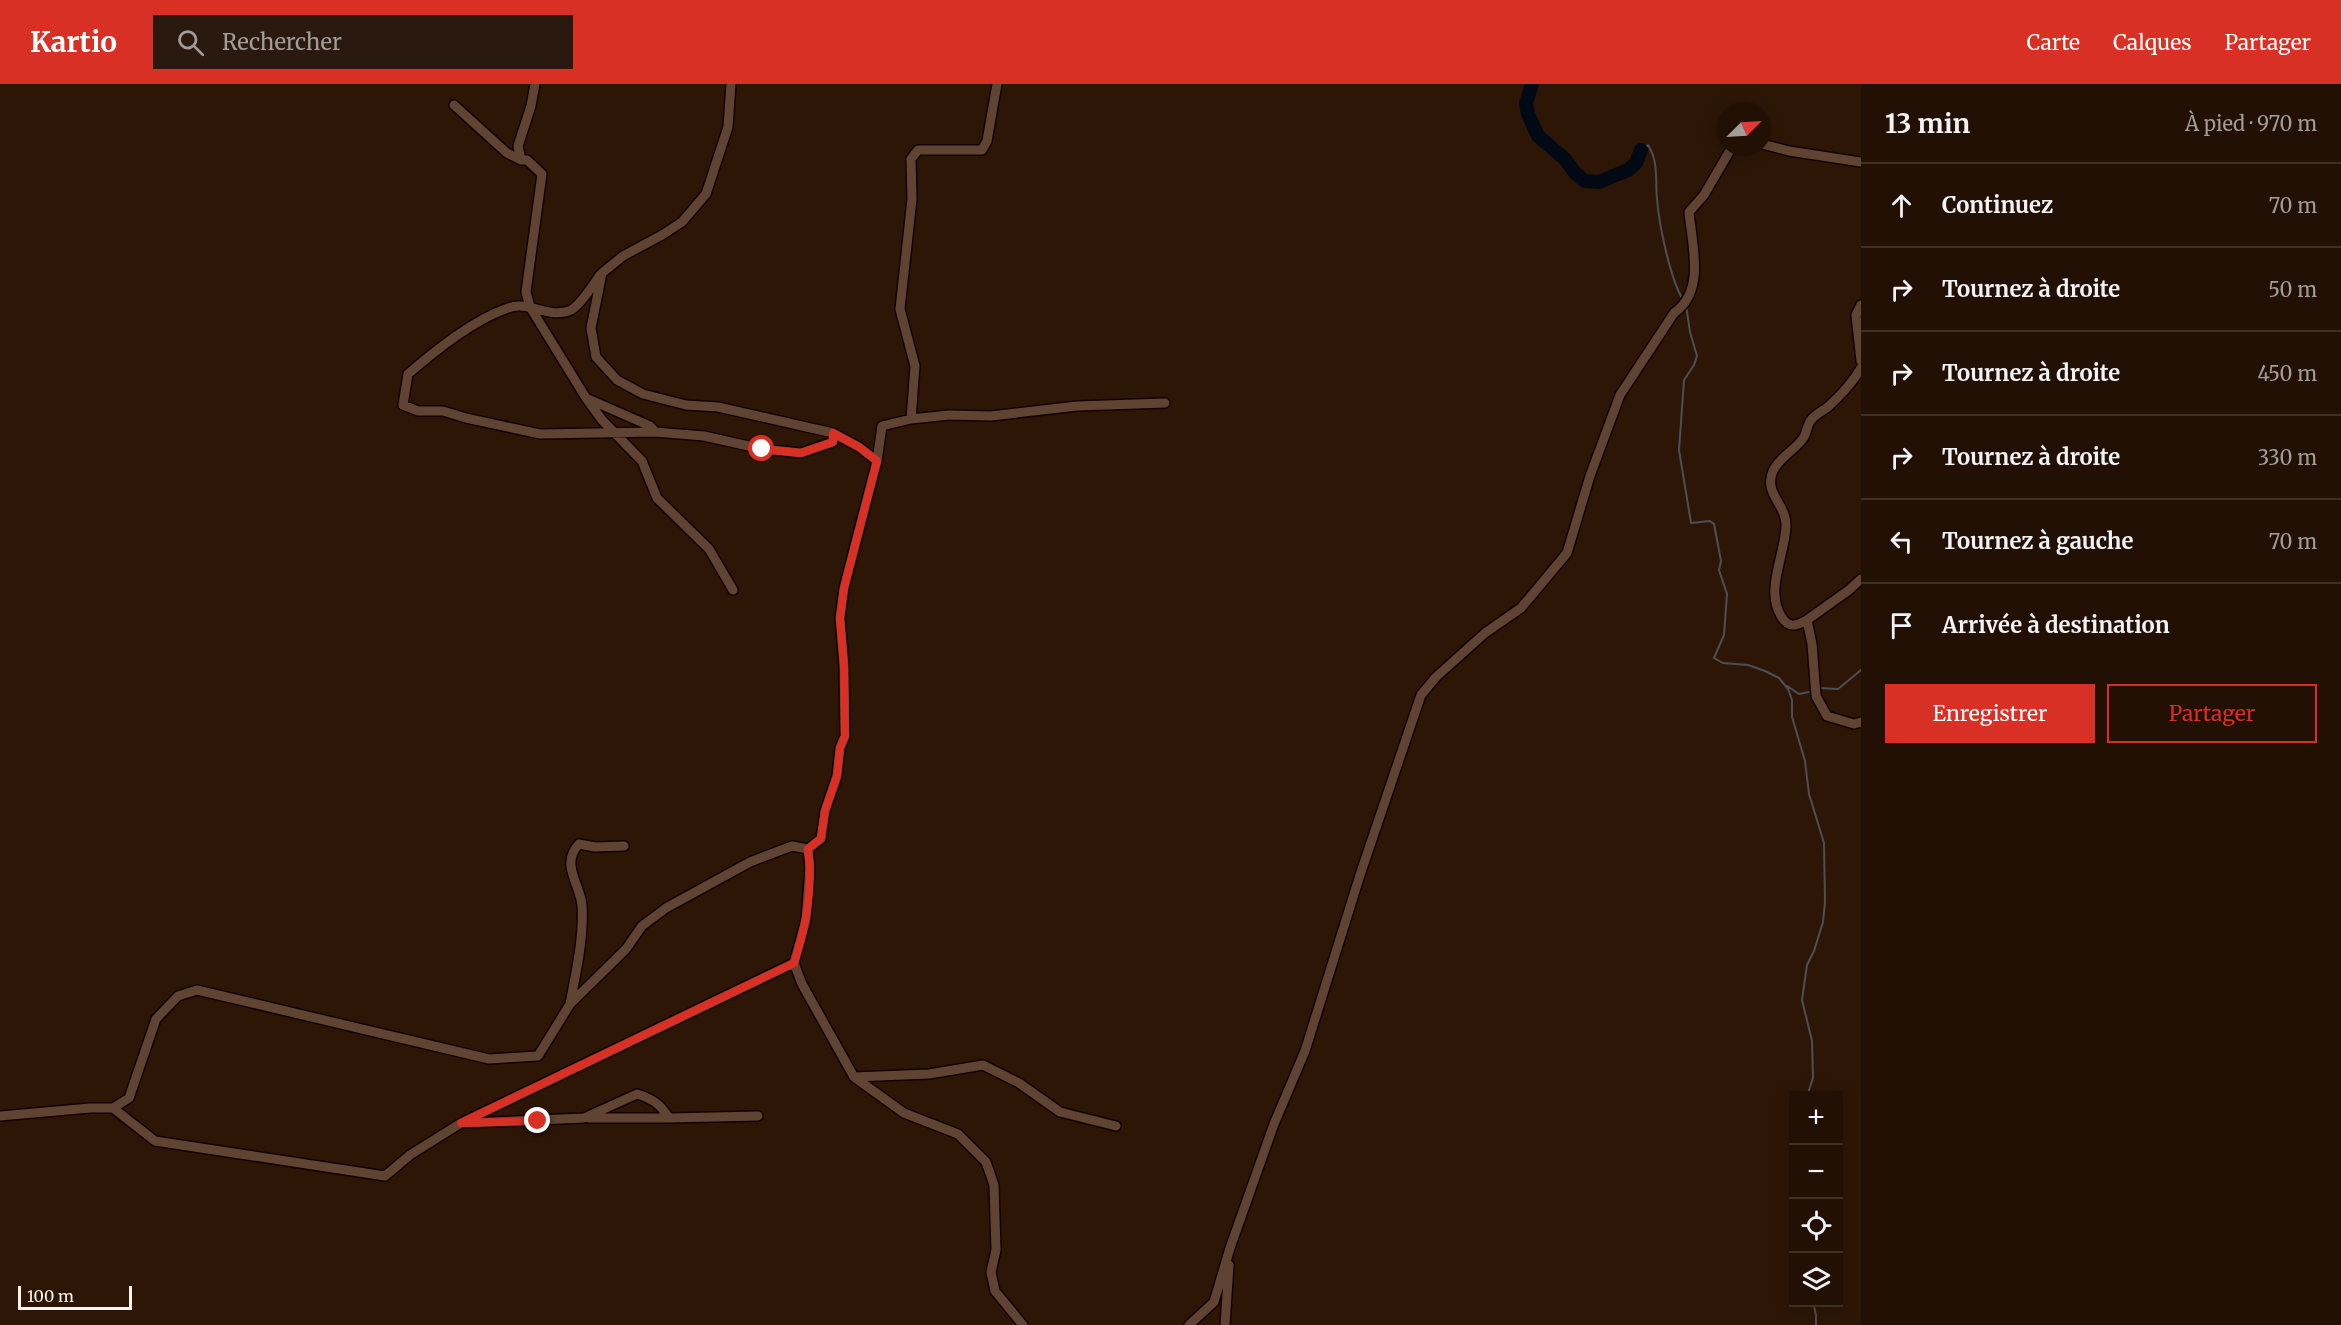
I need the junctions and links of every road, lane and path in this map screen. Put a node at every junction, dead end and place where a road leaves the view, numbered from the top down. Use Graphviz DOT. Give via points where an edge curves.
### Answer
graph roads {
  1 [pos="535,84"];
  2 [pos="731,84"];
  3 [pos="997,84"];
  4 [pos="454,105"];
  5 [pos="1771,146"];
  6 [pos="1727,156"];
  7 [pos="521,160"];
  8 [pos="1861,162"];
  9 [pos="602,273"];
  10 [pos="1861,304"];
  11 [pos="530,307"];
  12 [pos="1861,361"];
  13 [pos="1861,368"];
  14 [pos="586,398"];
  15 [pos="1164,404"];
  16 [pos="911,419"];
  17 [pos="655,432"];
  18 [pos="833,433"];
  19 [pos="615,434"];
  20 [pos="877,461"];
  21 [pos="1861,579"];
  22 [pos="733,590"];
  23 [pos="1807,620"];
  24 [pos="1861,722"];
  25 [pos="624,846"];
  26 [pos="808,849"];
  27 [pos="794,963"];
  28 [pos="570,1004"];
  29 [pos="854,1077"];
  30 [pos="113,1108"];
  31 [pos="0,1116"];
  32 [pos="758,1116"];
  33 [pos="584,1118"];
  34 [pos="669,1119"];
  35 [pos="461,1123"];
  36 [pos="1116,1126"];
  37 [pos="1230,1248"];
  38 [pos="1023,1325"];
  39 [pos="1189,1325"];
  40 [pos="1225,1325"];
  1 -- 7 [label="street" via="518,146"];
  2 -- 9 [label="street" via="728,127 706,194 682,222 623,256"];
  3 -- 16 [label="street" via="982,150 918,150 911,159 912,199 900,309 915,366"];
  4 -- 7 [label="street" via="507,153"];
  5 -- 8 [label="street"];
  6 -- 37 [label="street" via="1689,212 1695,281 1689,297 1620,394 1566,553 1521,608 1485,633 1436,676 1421,695 1305,1052 1274,1124"];
  7 -- 11 [label="street" via="527,160 542,174 526,292"];
  9 -- 11 [label="street" via="572,310 554,314"];
  9 -- 18 [label="street" via="591,328 596,357 617,380 643,394 686,405 718,407"];
  10 -- 12 [label="street" via="1856,315"];
  11 -- 14 [label="street"];
  11 -- 19 [label="street" via="509,307 457,335 408,374 403,405 540,434"];
  13 -- 23 [label="street" via="1840,396 1810,422 1804,438 1779,461 1772,474 1771,490 1786,525 1777,574 1776,608 1791,626"];
  14 -- 17 [label="street" via="650,426"];
  14 -- 19 [label="street"];
  15 -- 16 [label="street" via="1077,406 991,416"];
  16 -- 20 [label="street" via="882,426"];
  17 -- 18 [label="street" via="704,436 801,453 833,442"];
  17 -- 19 [label="street"];
  18 -- 20 [label="street"];
  19 -- 22 [label="street" via="642,461 657,498 709,549"];
  20 -- 26 [label="street" via="840,618 845,736 821,838"];
  21 -- 23 [label="street"];
  23 -- 24 [label="street" via="1816,696 1827,716 1854,724"];
  25 -- 28 [label="street" via="579,844 575,848 570,870 582,904"];
  26 -- 27 [label="street" via="806,920"];
  26 -- 28 [label="street" via="792,846 750,862 666,908 642,926 626,949"];
  27 -- 29 [label="street"];
  27 -- 35 [label="street"];
  28 -- 30 [label="street" via="538,1056 489,1059 197,990 178,996 156,1018 129,1098"];
  29 -- 36 [label="street" via="929,1074 983,1065 1019,1083 1060,1112"];
  29 -- 38 [label="street" via="904,1113 958,1134 986,1162 994,1185 996,1250 991,1272 995,1291"];
  30 -- 31 [label="street"];
  30 -- 35 [label="street" via="155,1141 385,1176"];
  32 -- 34 [label="street"];
  33 -- 34 [label="street"];
  33 -- 34 [label="street" via="637,1094 661,1106"];
  33 -- 35 [label="street"];
  37 -- 39 [label="street" via="1214,1302"];
  37 -- 40 [label="street"];
}
